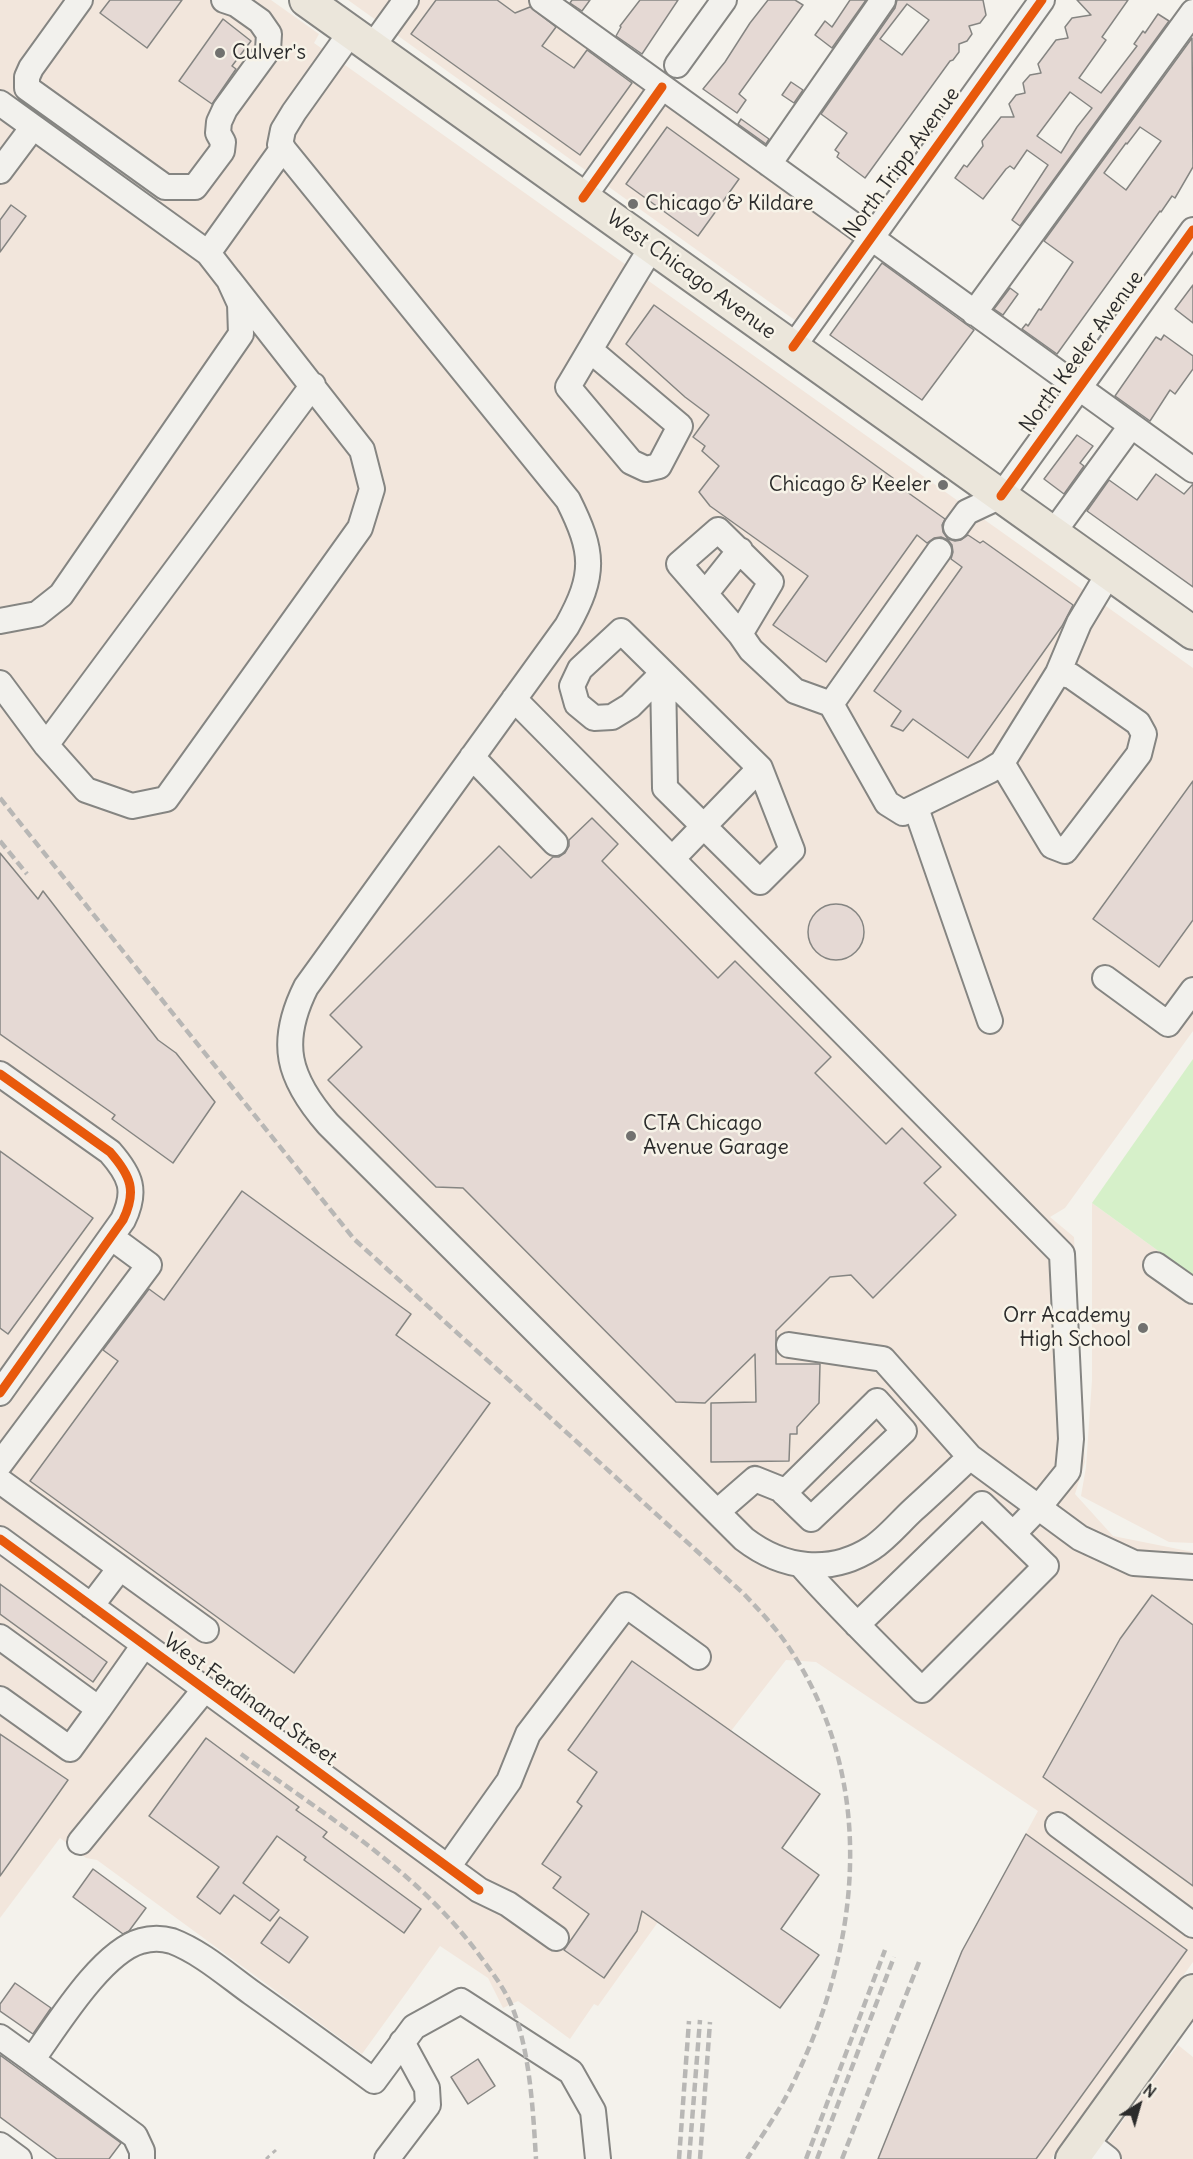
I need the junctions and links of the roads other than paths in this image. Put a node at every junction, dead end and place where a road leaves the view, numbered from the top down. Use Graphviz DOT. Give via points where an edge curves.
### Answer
graph roads {
  1 [pos="80,0"];
  2 [pos="224,0"];
  3 [pos="306,0"];
  4 [pos="406,0"];
  5 [pos="724,0"];
  6 [pos="883,0"];
  7 [pos="1042,0"];
  8 [pos="553,3"];
  9 [pos="1193,12"];
  10 [pos="361,39"];
  11 [pos="677,65"];
  12 [pos="662,87"];
  13 [pos="0,103"];
  14 [pos="33,127"];
  15 [pos="283,148"];
  16 [pos="769,164"];
  17 [pos="0,171"];
  18 [pos="583,198"];
  19 [pos="1193,230"];
  20 [pos="871,238"];
  21 [pos="652,247"];
  22 [pos="208,254"];
  23 [pos="229,280"];
  24 [pos="974,313"];
  25 [pos="793,347"];
  26 [pos="590,350"];
  27 [pos="313,385"];
  28 [pos="1078,388"];
  29 [pos="1131,426"];
  30 [pos="1190,461"];
  31 [pos="1001,496"];
  32 [pos="956,527"];
  33 [pos="1053,533"];
  34 [pos="740,550"];
  35 [pos="939,551"];
  36 [pos="1109,573"];
  37 [pos="705,594"];
  38 [pos="0,621"];
  39 [pos="1193,633"];
  40 [pos="740,634"];
  41 [pos="1058,673"];
  42 [pos="0,683"];
  43 [pos="514,699"];
  44 [pos="831,704"];
  45 [pos="46,745"];
  46 [pos="472,757"];
  47 [pos="1002,763"];
  48 [pos="760,768"];
  49 [pos="916,808"];
  50 [pos="704,826"];
  51 [pos="555,843"];
  52 [pos="672,859"];
  53 [pos="1105,978"];
  54 [pos="1193,990"];
  55 [pos="990,1021"];
  56 [pos="0,1074"];
  57 [pos="111,1237"];
  58 [pos="1156,1265"];
  59 [pos="1193,1291"];
  60 [pos="789,1345"];
  61 [pos="0,1393"];
  62 [pos="970,1457"];
  63 [pos="0,1464"];
  64 [pos="0,1481"];
  65 [pos="784,1493"];
  66 [pos="1038,1507"];
  67 [pos="717,1512"];
  68 [pos="1013,1534"];
  69 [pos="3,1549"];
  70 [pos="801,1564"];
  71 [pos="120,1568"];
  72 [pos="1193,1568"];
  73 [pos="91,1606"];
  74 [pos="857,1625"];
  75 [pos="206,1630"];
  76 [pos="0,1637"];
  77 [pos="144,1645"];
  78 [pos="698,1657"];
  79 [pos="205,1689"];
  80 [pos="0,1699"];
  81 [pos="99,1709"];
  82 [pos="1058,1826"];
  83 [pos="81,1842"];
  84 [pos="448,1867"];
  85 [pos="1193,1925"];
  86 [pos="556,1938"];
  87 [pos="1193,1991"];
  88 [pos="0,2037"];
  89 [pos="402,2043"];
  90 [pos="32,2060"];
  91 [pos="0,2145"];
  92 [pos="1088,2153"];
  93 [pos="19,2159"];
  94 [pos="142,2159"];
  95 [pos="387,2159"];
  96 [pos="598,2159"];
  1 -- 2 [label="street" via="31,68 27,88 132,152 165,187 195,187 222,151 224,142 218,133 225,109 268,50 269,34 260,21"];
  3 -- 10 [label="main road, West Chicago Avenue"];
  4 -- 10 [label="street"];
  5 -- 11 [label="street"];
  6 -- 16 [label="street"];
  7 -- 20 [label="street, North Tripp Avenue"];
  8 -- 12 [label="street"];
  9 -- 24 [label="street"];
  10 -- 15 [label="street" via="283,130"];
  10 -- 18 [label="main road, West Chicago Avenue"];
  12 -- 16 [label="street"];
  12 -- 18 [label="street"];
  13 -- 14 [label="street"];
  14 -- 17 [label="street"];
  14 -- 22 [label="street"];
  15 -- 22 [label="street"];
  15 -- 43 [label="street" via="568,500 582,528 590,557 580,602"];
  16 -- 20 [label="street"];
  18 -- 21 [label="main road, West Chicago Avenue"];
  19 -- 28 [label="street, North Keeler Avenue"];
  20 -- 24 [label="street"];
  20 -- 25 [label="street, North Tripp Avenue"];
  21 -- 25 [label="main road, West Chicago Avenue"];
  21 -- 26 [label="street"];
  22 -- 23 [label="street"];
  23 -- 27 [label="street"];
  23 -- 38 [label="street" via="240,304 241,334 61,595 37,614"];
  24 -- 28 [label="street"];
  25 -- 31 [label="main road, West Chicago Avenue"];
  26 -- 26 [label="street" via="568,387 631,462 646,469 659,466 680,426"];
  27 -- 45 [label="street"];
  27 -- 45 [label="street" via="362,450 372,489 360,528 166,799 132,806 86,790"];
  28 -- 29 [label="street"];
  28 -- 31 [label="street, North Keeler Avenue"];
  29 -- 30 [label="street"];
  29 -- 33 [label="street"];
  31 -- 32 [label="street" via="967,512"];
  31 -- 33 [label="main road, West Chicago Avenue"];
  33 -- 36 [label="main road, West Chicago Avenue"];
  34 -- 37 [label="street"];
  34 -- 37 [label="street" via="718,530 679,564"];
  34 -- 40 [label="street" via="771,582"];
  35 -- 44 [label="street"];
  36 -- 39 [label="main road, West Chicago Avenue"];
  36 -- 41 [label="street" via="1079,622"];
  37 -- 40 [label="street"];
  40 -- 44 [label="street" via="750,650 795,691"];
  41 -- 47 [label="street"];
  41 -- 47 [label="street" via="1071,676 1138,723 1144,734 1140,754 1065,851 1052,846"];
  42 -- 45 [label="street"];
  43 -- 46 [label="street"];
  43 -- 52 [label="street"];
  44 -- 49 [label="street" via="887,803 903,813"];
  46 -- 51 [label="street"];
  46 -- 67 [label="street" via="306,987 290,1029 290,1055 298,1080 310,1103 328,1124"];
  47 -- 49 [label="street"];
  48 -- 50 [label="street"];
  48 -- 50 [label="street" via="792,850 760,882"];
  48 -- 50 [label="street" via="663,673 665,788"];
  49 -- 55 [label="street"];
  50 -- 52 [label="street"];
  52 -- 66 [label="street" via="1062,1254 1071,1439 1068,1471"];
  53 -- 54 [label="street" via="1168,1024"];
  56 -- 57 [label="street" via="110,1152 123,1167 132,1188 131,1204"];
  57 -- 61 [label="street"];
  57 -- 63 [label="street" via="149,1265"];
  58 -- 59 [label="street"];
  60 -- 62 [label="street" via="883,1359"];
  62 -- 66 [label="street"];
  62 -- 70 [label="street" via="874,1547 847,1561"];
  64 -- 71 [label="street"];
  65 -- 65 [label="street" via="811,1519 904,1431 877,1401"];
  65 -- 67 [label="street" via="755,1479"];
  66 -- 68 [label="street"];
  66 -- 72 [label="street" via="1080,1538 1134,1563"];
  67 -- 70 [label="street" via="760,1551 778,1560"];
  68 -- 74 [label="street" via="982,1504"];
  68 -- 74 [label="street" via="1046,1566 922,1690"];
  69 -- 73 [label="street, West Ferdinand Street"];
  70 -- 74 [label="street"];
  71 -- 73 [label="street"];
  71 -- 75 [label="street"];
  73 -- 77 [label="street, West Ferdinand Street"];
  76 -- 81 [label="street"];
  77 -- 79 [label="street, West Ferdinand Street"];
  77 -- 81 [label="street"];
  78 -- 84 [label="street" via="626,1605 528,1734 509,1781"];
  79 -- 83 [label="street"];
  79 -- 84 [label="street, West Ferdinand Street"];
  80 -- 81 [label="street" via="70,1749"];
  82 -- 85 [label="street"];
  84 -- 86 [label="street, West Ferdinand Street"];
  87 -- 92 [label="main road"];
  88 -- 90 [label="street"];
  89 -- 90 [label="street" via="374,2080 206,1960 159,1938 139,1941 103,1967"];
  89 -- 95 [label="street" via="427,2088 428,2105"];
  89 -- 96 [label="street" via="414,2027 461,2001 571,2072 593,2111"];
  90 -- 94 [label="street" via="135,2136"];
  91 -- 93 [label="street"];
}
